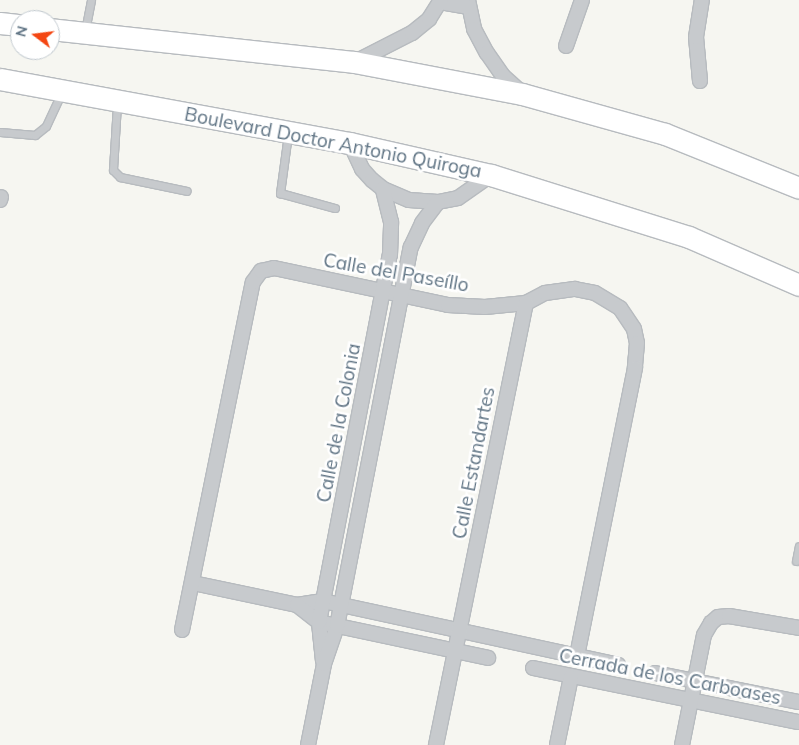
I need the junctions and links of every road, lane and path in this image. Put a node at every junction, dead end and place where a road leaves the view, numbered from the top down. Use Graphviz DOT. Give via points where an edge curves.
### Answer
graph roads {
  1 [pos="91,0"];
  2 [pos="582,0"];
  3 [pos="702,0"];
  4 [pos="440,1"];
  5 [pos="468,3"];
  6 [pos="60,30"];
  7 [pos="85,33"];
  8 [pos="566,46"];
  9 [pos="354,62"];
  10 [pos="0,79"];
  11 [pos="700,81"];
  12 [pos="63,91"];
  13 [pos="522,94"];
  14 [pos="118,101"];
  15 [pos="0,132"];
  16 [pos="288,132"];
  17 [pos="350,143"];
  18 [pos="491,175"];
  19 [pos="799,188"];
  20 [pos="383,189"];
  21 [pos="187,191"];
  22 [pos="438,202"];
  23 [pos="335,208"];
  24 [pos="799,285"];
  25 [pos="383,293"];
  26 [pos="403,297"];
  27 [pos="526,303"];
  28 [pos="799,546"];
  29 [pos="796,561"];
  30 [pos="192,583"];
  31 [pos="323,601"];
  32 [pos="297,605"];
  33 [pos="341,606"];
  34 [pos="319,622"];
  35 [pos="337,626"];
  36 [pos="799,628"];
  37 [pos="182,630"];
  38 [pos="460,630"];
  39 [pos="455,652"];
  40 [pos="577,656"];
  41 [pos="488,658"];
  42 [pos="324,664"];
  43 [pos="618,665"];
  44 [pos="533,668"];
  45 [pos="655,673"];
  46 [pos="571,677"];
  47 [pos="695,681"];
  48 [pos="690,702"];
  49 [pos="799,702"];
  50 [pos="799,722"];
  51 [pos="308,745"];
  52 [pos="436,745"];
  53 [pos="557,745"];
  54 [pos="682,745"];
  1 -- 7 [label="lane"];
  2 -- 8 [label="street"];
  3 -- 11 [label="street" via="696,37"];
  4 -- 5 [label="street"];
  4 -- 9 [label="street" via="429,19 412,33"];
  5 -- 13 [label="street" via="474,29 487,53 503,76"];
  6 -- 7 [label="main road"];
  7 -- 9 [label="main road"];
  9 -- 13 [label="main road"];
  10 -- 12 [label="main road, Boulevard Doctor Antonio Quiroga"];
  12 -- 14 [label="main road, Boulevard Doctor Antonio Quiroga"];
  12 -- 15 [label="lane" via="46,126 35,135"];
  13 -- 19 [label="main road" via="665,134"];
  14 -- 16 [label="main road, Boulevard Doctor Antonio Quiroga"];
  14 -- 21 [label="lane" via="113,170 120,177"];
  16 -- 17 [label="main road, Boulevard Doctor Antonio Quiroga"];
  16 -- 23 [label="lane" via="280,192"];
  17 -- 18 [label="main road, Boulevard Doctor Antonio Quiroga"];
  17 -- 20 [label="street" via="362,169"];
  18 -- 22 [label="street" via="458,198"];
  18 -- 24 [label="main road, Boulevard Doctor Antonio Quiroga" via="688,237"];
  20 -- 22 [label="street" via="410,200"];
  20 -- 25 [label="street, Calle de la Colonia" via="392,238"];
  22 -- 26 [label="street, Calle de la Colonia" via="416,235"];
  25 -- 26 [label="street, Calle del Paseíllo"];
  25 -- 30 [label="street, Calle del Paseíllo" via="274,268 261,271 256,276"];
  25 -- 31 [label="street, Calle de la Colonia"];
  26 -- 27 [label="street, Calle del Paseíllo" via="485,307"];
  26 -- 33 [label="street, Calle de la Colonia"];
  27 -- 38 [label="street, Calle Estandartes"];
  27 -- 40 [label="street, Calle del Paseíllo" via="561,289 595,293 620,308 634,329 637,343 635,368"];
  28 -- 29 [label="lane"];
  30 -- 32 [label="street"];
  30 -- 37 [label="street, Calle del Paseíllo"];
  31 -- 32 [label="street"];
  31 -- 33 [label="street"];
  31 -- 34 [label="street, Calle de la Colonia"];
  32 -- 34 [label="street"];
  33 -- 35 [label="street, Calle de la Colonia"];
  33 -- 38 [label="street"];
  34 -- 35 [label="street"];
  34 -- 42 [label="street, Calle de la Colonia"];
  35 -- 39 [label="street"];
  35 -- 42 [label="street, Calle de la Colonia"];
  36 -- 47 [label="street" via="718,617 704,635"];
  38 -- 39 [label="street, Calle Estandartes"];
  38 -- 40 [label="street"];
  39 -- 41 [label="street"];
  39 -- 52 [label="street, Calle Estandartes"];
  40 -- 43 [label="street"];
  42 -- 51 [label="street, Calle de la Colonia"];
  44 -- 46 [label="street, Cerrada de los Carboases"];
  45 -- 47 [label="street, Cerrada de los Carboases"];
  46 -- 48 [label="street, Cerrada de los Carboases"];
  46 -- 53 [label="street"];
  47 -- 48 [label="street"];
  47 -- 49 [label="street, Cerrada de los Carboases"];
  48 -- 50 [label="street, Cerrada de los Carboases"];
  48 -- 54 [label="street"];
}
